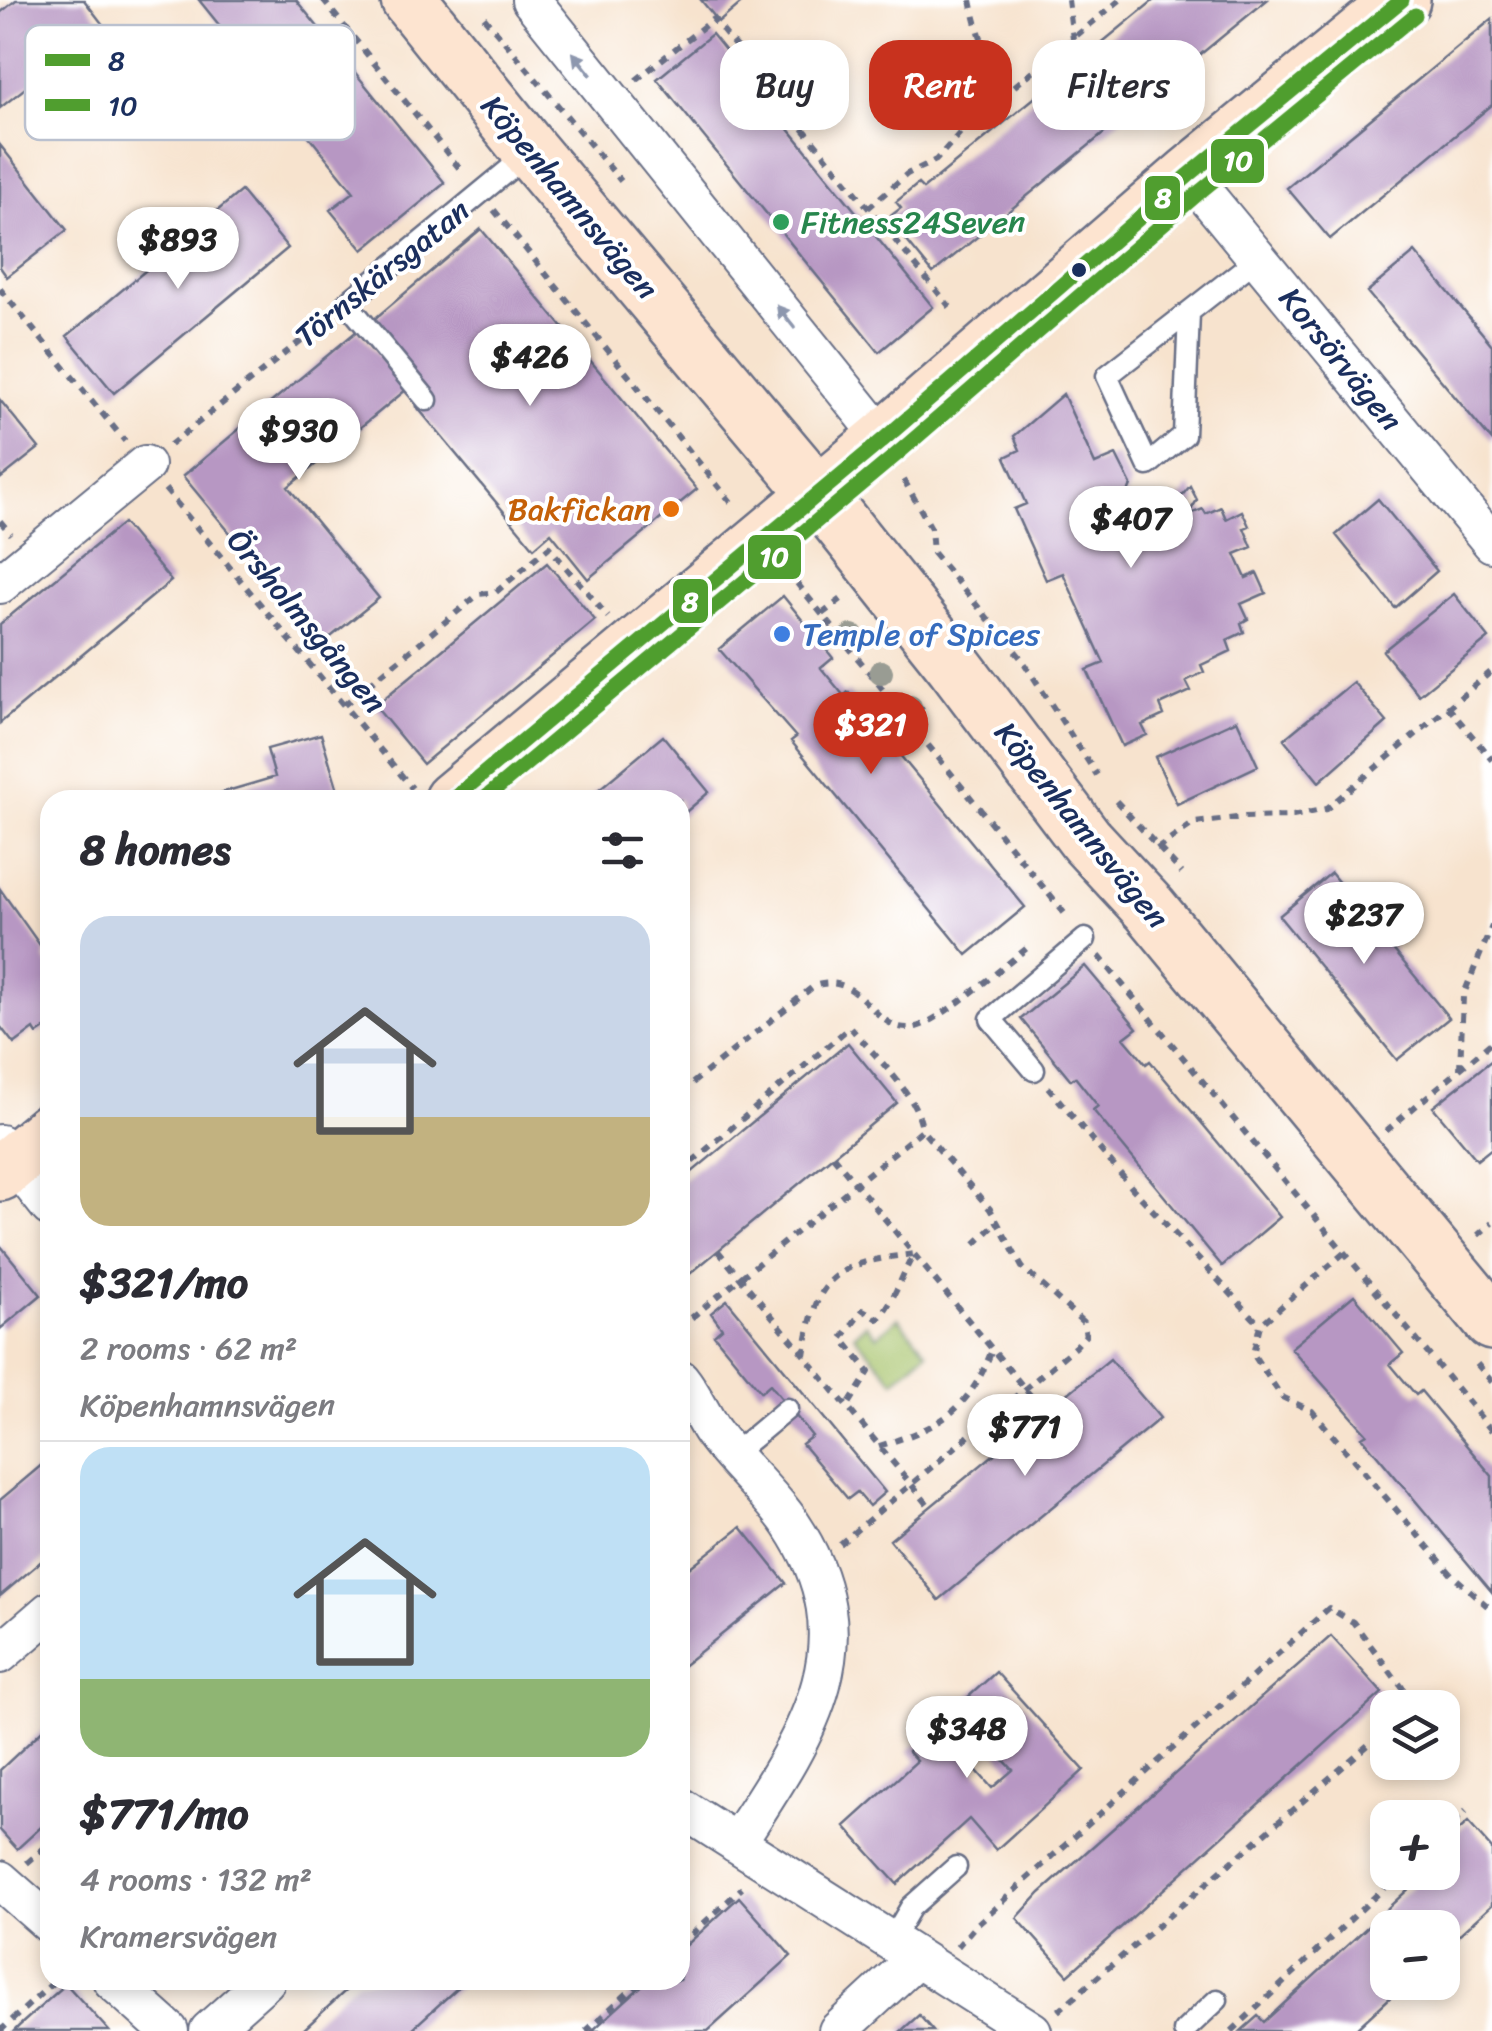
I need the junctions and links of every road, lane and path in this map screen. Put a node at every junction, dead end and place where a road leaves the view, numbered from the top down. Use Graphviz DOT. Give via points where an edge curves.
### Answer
graph roads {
  1 [pos="323,0"];
  2 [pos="409,0"];
  3 [pos="531,0"];
  4 [pos="971,0"];
  5 [pos="1068,0"];
  6 [pos="1120,0"];
  7 [pos="1402,0"];
  8 [pos="482,15"];
  9 [pos="343,25"];
  10 [pos="355,39"];
  11 [pos="1072,39"];
  12 [pos="980,40"];
  13 [pos="1012,88"];
  14 [pos="611,99"];
  15 [pos="963,130"];
  16 [pos="530,152"];
  17 [pos="1189,175"];
  18 [pos="621,181"];
  19 [pos="480,192"];
  20 [pos="868,208"];
  21 [pos="1258,258"];
  22 [pos="0,290"];
  23 [pos="347,304"];
  24 [pos="950,307"];
  25 [pos="1189,313"];
  26 [pos="427,400"];
  27 [pos="895,461"];
  28 [pos="145,465"];
  29 [pos="818,494"];
  30 [pos="739,512"];
  31 [pos="1492,543"];
  32 [pos="794,580"];
  33 [pos="0,584"];
  34 [pos="612,621"];
  35 [pos="1492,671"];
  36 [pos="344,705"];
  37 [pos="923,706"];
  38 [pos="1448,707"];
  39 [pos="908,718"];
  40 [pos="1492,760"];
  41 [pos="1105,786"];
  42 [pos="415,790"];
  43 [pos="464,790"];
  44 [pos="1114,800"];
  45 [pos="1140,862"];
  46 [pos="1186,878"];
  47 [pos="1068,917"];
  48 [pos="1492,926"];
  49 [pos="1053,929"];
  50 [pos="1086,939"];
  51 [pos="1038,940"];
  52 [pos="1492,1042"];
  53 [pos="1460,1069"];
  54 [pos="1034,1070"];
  55 [pos="690,1086"];
  56 [pos="1373,1117"];
  57 [pos="922,1130"];
  58 [pos="16,1153"];
  59 [pos="834,1156"];
  60 [pos="690,1163"];
  61 [pos="856,1184"];
  62 [pos="40,1191"];
  63 [pos="999,1222"];
  64 [pos="1492,1223"];
  65 [pos="975,1244"];
  66 [pos="1483,1249"];
  67 [pos="718,1251"];
  68 [pos="1344,1252"];
  69 [pos="914,1254"];
  70 [pos="740,1278"];
  71 [pos="690,1318"];
  72 [pos="1492,1322"];
  73 [pos="1260,1325"];
  74 [pos="992,1349"];
  75 [pos="804,1355"];
  76 [pos="1025,1389"];
  77 [pos="690,1395"];
  78 [pos="847,1407"];
  79 [pos="787,1409"];
  80 [pos="1044,1412"];
  81 [pos="1492,1431"];
  82 [pos="879,1446"];
  83 [pos="732,1455"];
  84 [pos="911,1484"];
  85 [pos="930,1507"];
  86 [pos="836,1548"];
  87 [pos="1492,1610"];
  88 [pos="40,1620"];
  89 [pos="0,1654"];
  90 [pos="1404,1690"];
  91 [pos="1370,1743"];
  92 [pos="1466,1812"];
  93 [pos="690,1813"];
  94 [pos="1460,1818"];
  95 [pos="736,1842"];
  96 [pos="40,1851"];
  97 [pos="769,1864"];
  98 [pos="956,1866"];
  99 [pos="13,1872"];
  100 [pos="1382,1890"];
  101 [pos="40,1910"];
  102 [pos="690,1936"];
  103 [pos="915,1957"];
  104 [pos="45,1990"];
  105 [pos="123,1990"];
  106 [pos="255,1990"];
  107 [pos="631,1990"];
  108 [pos="1217,2000"];
  109 [pos="1038,2026"];
  110 [pos="0,2031"];
  111 [pos="169,2031"];
  112 [pos="209,2031"];
  113 [pos="586,2031"];
  114 [pos="838,2031"];
  115 [pos="1184,2031"];
  116 [pos="1232,2031"];
  1 -- 9 [label="path"];
  2 -- 16 [label="street, Köpenhamnsvägen"];
  14 -- 3 [label="street, one-way"];
  4 -- 12 [label="path"];
  5 -- 11 [label="path"];
  6 -- 11 [label="path"];
  7 -- 17 [label="street"];
  8 -- 18 [label="path"];
  10 -- 19 [label="path"];
  11 -- 13 [label="path"];
  14 -- 20 [label="path" via="713,19"];
  27 -- 14 [label="street, one-way"];
  15 -- 20 [label="path" via="936,160 907,174"];
  16 -- 19 [label="lane, Törnskärsgatan"];
  16 -- 29 [label="street, Köpenhamnsvägen"];
  17 -- 21 [label="street, Korsörvägen"];
  17 -- 27 [label="street"];
  19 -- 23 [label="lane, Törnskärsgatan"];
  19 -- 30 [label="path"];
  20 -- 24 [label="path"];
  21 -- 25 [label="lane"];
  21 -- 31 [label="street, Korsörvägen"];
  22 -- 28 [label="path, Örsholmsgången"];
  23 -- 26 [label="lane"];
  23 -- 28 [label="path, Törnskärsgatan"];
  25 -- 25 [label="lane" via="1107,376 1148,465 1184,435"];
  27 -- 29 [label="street"];
  27 -- 41 [label="path" via="931,528 933,553 1021,658"];
  28 -- 33 [label="street"];
  28 -- 36 [label="path, Örsholmsgången"];
  29 -- 43 [label="street"];
  29 -- 45 [label="street, Köpenhamnsvägen" via="1086,840"];
  32 -- 39 [label="path"];
  34 -- 36 [label="path" via="550,547 496,592 480,594"];
  35 -- 38 [label="path"];
  36 -- 42 [label="path, Örsholmsgången"];
  37 -- 39 [label="path"];
  38 -- 40 [label="path"];
  38 -- 45 [label="path" via="1326,809 1194,823"];
  39 -- 47 [label="path"];
  44 -- 45 [label="path"];
  45 -- 46 [label="path"];
  45 -- 72 [label="street, Köpenhamnsvägen"];
  47 -- 49 [label="path"];
  47 -- 50 [label="path"];
  48 -- 53 [label="path" via="1463,996"];
  50 -- 54 [label="lane" via="991,1019"];
  50 -- 68 [label="path"];
  51 -- 55 [label="path" via="920,1026 890,1024 850,986 814,986"];
  52 -- 53 [label="path"];
  53 -- 56 [label="path" via="1386,1132"];
  54 -- 73 [label="path"];
  57 -- 60 [label="path" via="912,1101 850,1027"];
  57 -- 61 [label="path"];
  57 -- 63 [label="path"];
  58 -- 62 [label="street"];
  59 -- 61 [label="path"];
  61 -- 69 [label="path"];
  61 -- 70 [label="path"];
  63 -- 65 [label="path"];
  63 -- 76 [label="path" via="1022,1267 1087,1329"];
  64 -- 66 [label="path" via="1474,1238"];
  67 -- 70 [label="path"];
  68 -- 73 [label="path"];
  68 -- 81 [label="path"];
  69 -- 74 [label="path"];
  69 -- 75 [label="path" via="878,1258 829,1281 814,1302"];
  69 -- 78 [label="path" via="893,1302 878,1319 862,1310 842,1338 869,1372"];
  70 -- 71 [label="path"];
  70 -- 75 [label="path"];
  73 -- 87 [label="path" via="1254,1354 1282,1397 1312,1411 1452,1574"];
  74 -- 76 [label="path"];
  74 -- 82 [label="path" via="970,1397 955,1411 935,1426"];
  75 -- 78 [label="path"];
  76 -- 80 [label="path"];
  76 -- 84 [label="path"];
  77 -- 83 [label="street"];
  78 -- 82 [label="path"];
  79 -- 83 [label="lane"];
  82 -- 84 [label="path"];
  83 -- 95 [label="street" via="810,1556 824,1591 828,1632 825,1674 810,1722"];
  84 -- 85 [label="path"];
  84 -- 86 [label="path"];
  88 -- 89 [label="street"];
  90 -- 103 [label="path" via="1354,1622 1329,1608 975,1926"];
  91 -- 109 [label="path"];
  92 -- 94 [label="path"];
  93 -- 95 [label="street"];
  95 -- 97 [label="street"];
  96 -- 99 [label="path"];
  97 -- 102 [label="path"];
  97 -- 103 [label="street"];
  98 -- 103 [label="lane" via="911,1908"];
  99 -- 101 [label="street"];
  100 -- 116 [label="path"];
  103 -- 109 [label="street"];
  103 -- 114 [label="street"];
  104 -- 110 [label="path"];
  105 -- 111 [label="street"];
  106 -- 112 [label="street"];
  107 -- 113 [label="path"];
  108 -- 115 [label="lane"];
}
